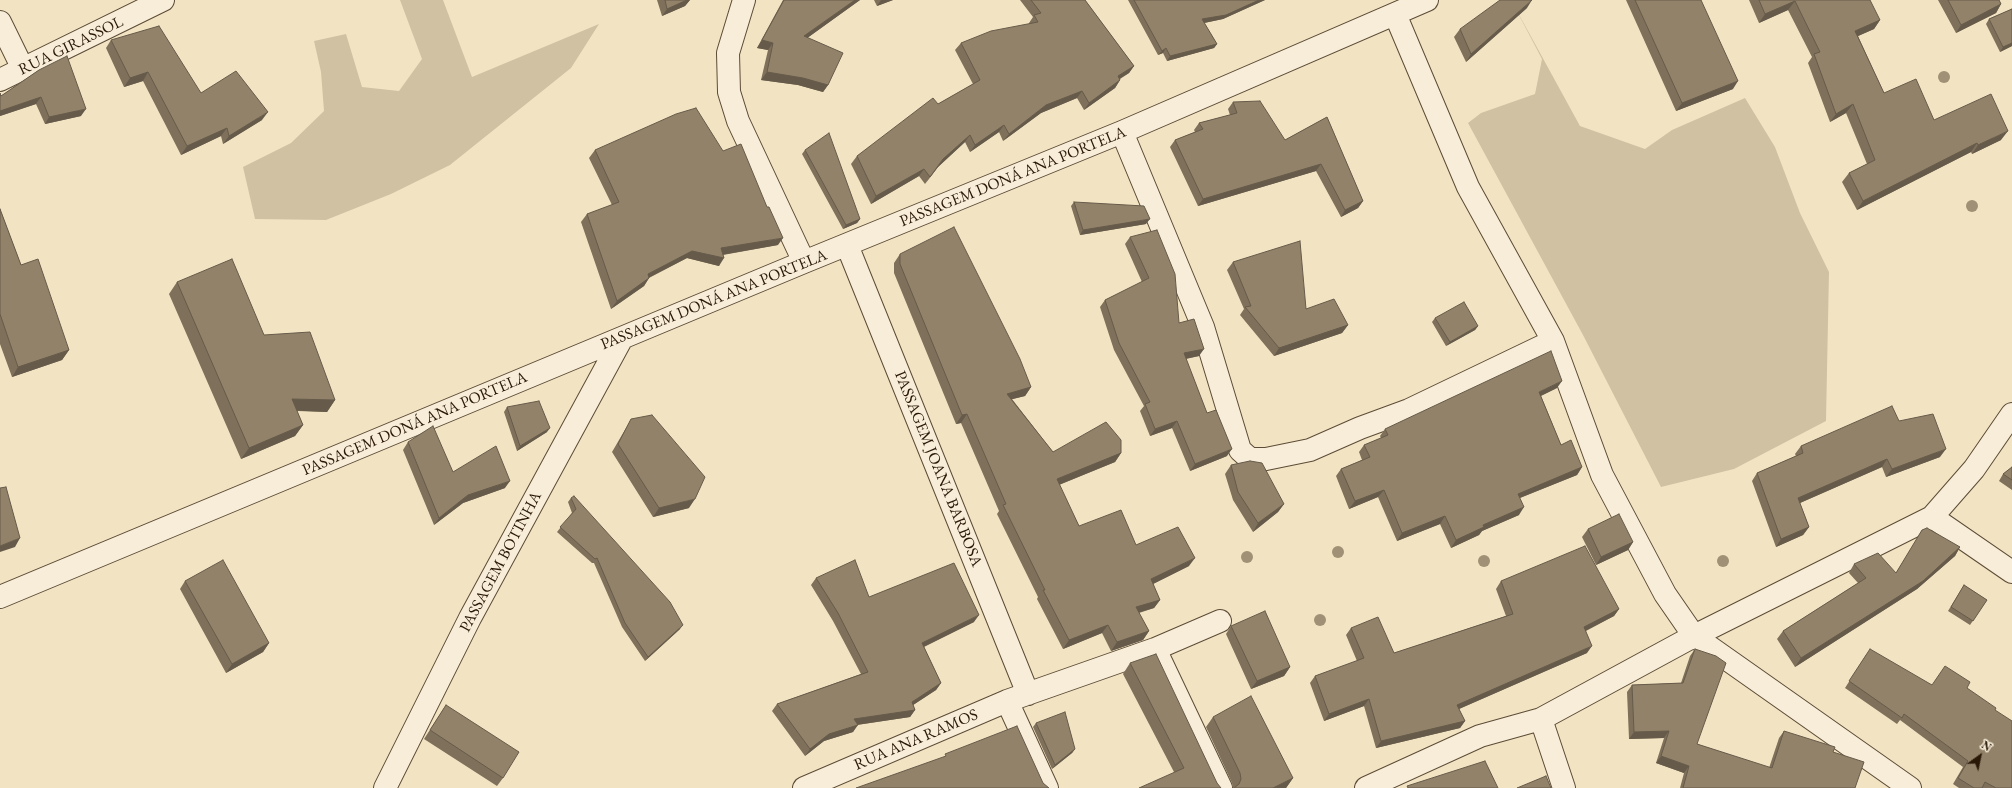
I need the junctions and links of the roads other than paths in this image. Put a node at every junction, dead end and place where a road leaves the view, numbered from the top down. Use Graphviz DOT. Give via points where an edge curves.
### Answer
graph roads {
  1 [pos="163,0"];
  2 [pos="744,0"];
  3 [pos="1427,0"];
  4 [pos="1395,14"];
  5 [pos="0,22"];
  6 [pos="23,69"];
  7 [pos="0,80"];
  8 [pos="1122,132"];
  9 [pos="847,245"];
  10 [pos="804,262"];
  11 [pos="622,338"];
  12 [pos="1553,341"];
  13 [pos="2012,414"];
  14 [pos="1932,517"];
  15 [pos="2012,572"];
  16 [pos="0,597"];
  17 [pos="1220,622"];
  18 [pos="1694,636"];
  19 [pos="1155,649"];
  20 [pos="1028,694"];
  21 [pos="1007,701"];
  22 [pos="1541,719"];
  23 [pos="385,788"];
  24 [pos="804,788"];
  25 [pos="1047,788"];
  26 [pos="1221,788"];
  27 [pos="1366,788"];
  28 [pos="1564,788"];
  29 [pos="1910,788"];
  1 -- 6 [label="street, RUA GIRASSOL"];
  2 -- 10 [label="street" via="728,53 729,92 738,121"];
  3 -- 4 [label="street, PASSAGEM DONÁ ANA PORTELA"];
  4 -- 8 [label="street, PASSAGEM DONÁ ANA PORTELA"];
  4 -- 12 [label="street" via="1468,187"];
  5 -- 6 [label="street"];
  6 -- 7 [label="street, RUA GIRASSOL"];
  8 -- 9 [label="street, PASSAGEM DONÁ ANA PORTELA"];
  8 -- 12 [label="street" via="1202,327 1240,450 1250,459 1266,460 1310,450 1409,410"];
  9 -- 10 [label="street, PASSAGEM DONÁ ANA PORTELA"];
  9 -- 20 [label="street, PASSAGEM JOANA BARBOSA"];
  10 -- 11 [label="street, PASSAGEM DONÁ ANA PORTELA"];
  11 -- 16 [label="street, PASSAGEM DONÁ ANA PORTELA"];
  11 -- 23 [label="street, PASSAGEM BOTINHA" via="470,618"];
  12 -- 18 [label="street" via="1602,474 1665,594"];
  13 -- 14 [label="street" via="1974,468"];
  14 -- 15 [label="street"];
  14 -- 18 [label="street"];
  17 -- 19 [label="street, RUA ANA RAMOS"];
  18 -- 22 [label="street"];
  18 -- 29 [label="street"];
  19 -- 20 [label="street, RUA ANA RAMOS"];
  19 -- 26 [label="street"];
  20 -- 21 [label="street, RUA ANA RAMOS"];
  21 -- 24 [label="street, RUA ANA RAMOS"];
  21 -- 25 [label="street"];
  22 -- 27 [label="street" via="1480,736"];
  22 -- 28 [label="street"];
}
